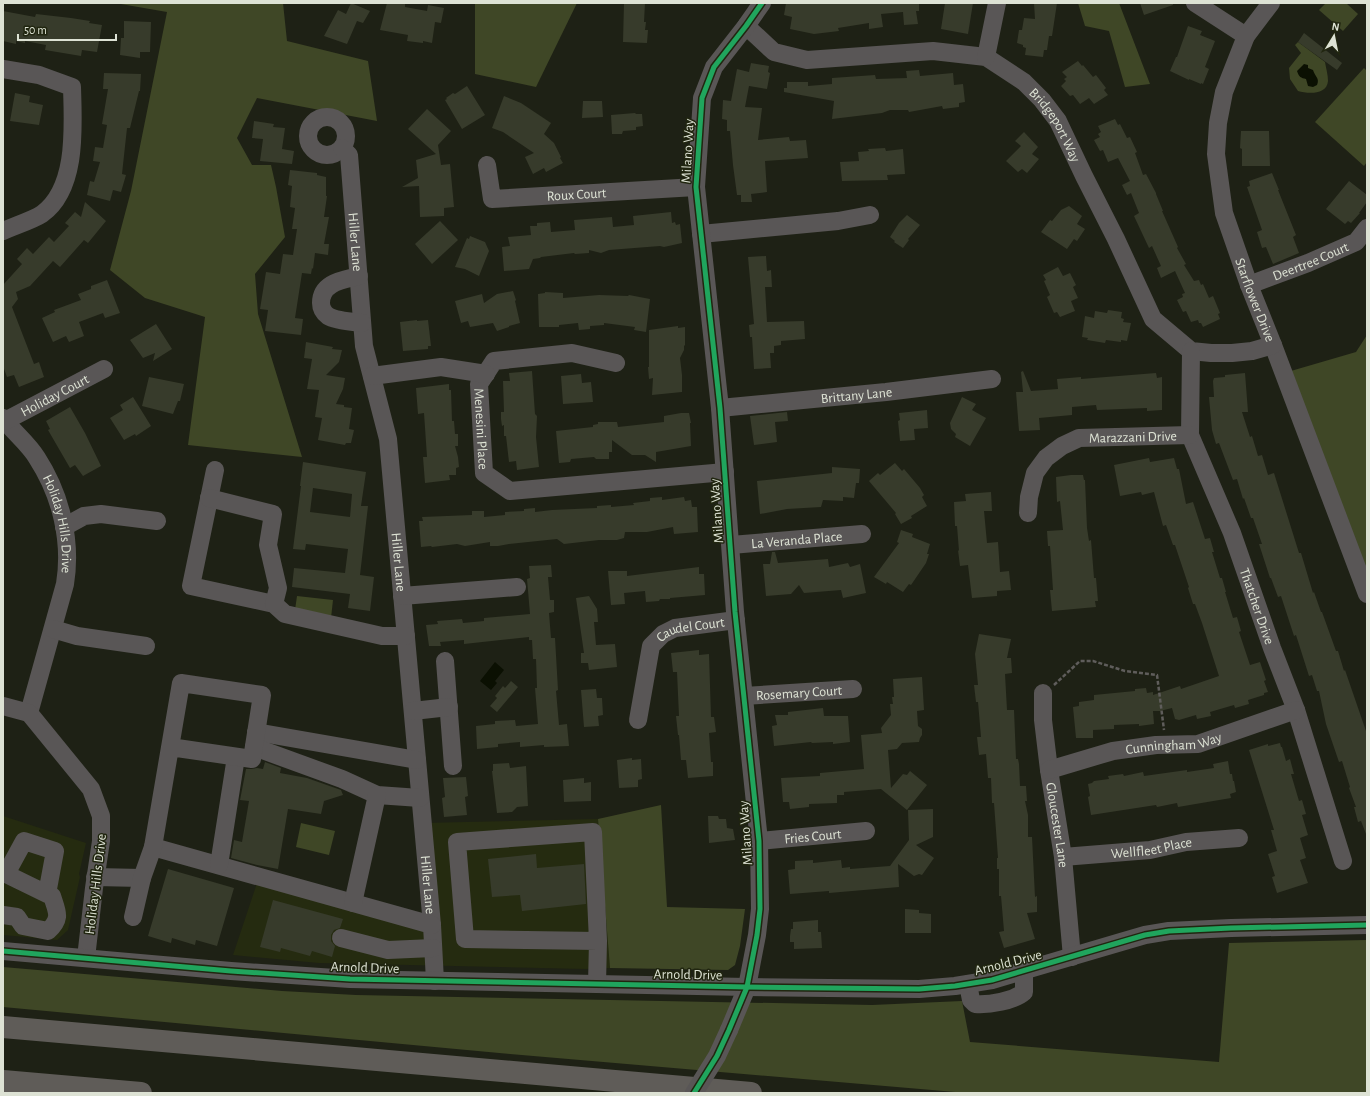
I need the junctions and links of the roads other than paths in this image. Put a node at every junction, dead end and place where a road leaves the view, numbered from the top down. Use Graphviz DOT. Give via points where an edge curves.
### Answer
graph roads {
  1 [pos="762,3"];
  2 [pos="998,3"];
  3 [pos="1195,3"];
  4 [pos="1271,3"];
  5 [pos="746,26"];
  6 [pos="1246,36"];
  7 [pos="986,57"];
  8 [pos="3,69"];
  9 [pos="342,148"];
  10 [pos="487,165"];
  11 [pos="696,186"];
  12 [pos="870,215"];
  13 [pos="1367,228"];
  14 [pos="3,231"];
  15 [pos="701,234"];
  16 [pos="359,276"];
  17 [pos="1249,286"];
  18 [pos="362,323"];
  19 [pos="1273,345"];
  20 [pos="1191,351"];
  21 [pos="616,363"];
  22 [pos="104,368"];
  23 [pos="486,374"];
  24 [pos="372,376"];
  25 [pos="992,379"];
  26 [pos="720,408"];
  27 [pos="4,420"];
  28 [pos="1190,434"];
  29 [pos="215,470"];
  30 [pos="725,472"];
  31 [pos="209,498"];
  32 [pos="1028,513"];
  33 [pos="157,522"];
  34 [pos="64,527"];
  35 [pos="862,534"];
  36 [pos="731,544"];
  37 [pos="517,587"];
  38 [pos="1367,594"];
  39 [pos="402,596"];
  40 [pos="274,604"];
  41 [pos="736,620"];
  42 [pos="53,629"];
  43 [pos="406,636"];
  44 [pos="146,646"];
  45 [pos="445,661"];
  46 [pos="853,689"];
  47 [pos="1043,693"];
  48 [pos="744,696"];
  49 [pos="3,706"];
  50 [pos="448,707"];
  51 [pos="412,710"];
  52 [pos="1296,710"];
  53 [pos="29,713"];
  54 [pos="638,720"];
  55 [pos="255,740"];
  56 [pos="170,747"];
  57 [pos="236,757"];
  58 [pos="417,760"];
  59 [pos="453,766"];
  60 [pos="1049,770"];
  61 [pos="377,795"];
  62 [pos="420,798"];
  63 [pos="866,831"];
  64 [pos="1239,838"];
  65 [pos="759,841"];
  66 [pos="153,847"];
  67 [pos="1063,857"];
  68 [pos="1343,861"];
  69 [pos="219,865"];
  70 [pos="95,877"];
  71 [pos="142,878"];
  72 [pos="47,894"];
  73 [pos="353,903"];
  74 [pos="3,915"];
  75 [pos="133,916"];
  76 [pos="432,925"];
  77 [pos="1367,926"];
  78 [pos="341,938"];
  79 [pos="598,941"];
  80 [pos="433,948"];
  81 [pos="3,951"];
  82 [pos="1072,957"];
  83 [pos="86,958"];
  84 [pos="435,981"];
  85 [pos="597,984"];
  86 [pos="747,987"];
  87 [pos="3,1027"];
  88 [pos="3,1081"];
  89 [pos="141,1093"];
  90 [pos="694,1093"];
  91 [pos="751,1093"];
  1 -- 5 [label="street, Milano Way"];
  2 -- 7 [label="street"];
  3 -- 6 [label="street"];
  4 -- 6 [label="street, Starflower Drive"];
  5 -- 7 [label="street, Bridgeport Way" via="774,52 807,60 933,51"];
  5 -- 11 [label="street, Milano Way" via="714,67 702,98"];
  6 -- 17 [label="street, Starflower Drive" via="1224,92 1216,154 1224,214"];
  7 -- 20 [label="street, Bridgeport Way" via="1024,82 1058,120 1153,319"];
  8 -- 14 [label="street" via="39,75 72,87 74,136 70,164 61,192 42,214"];
  9 -- 16 [label="street, Hiller Lane" via="349,155"];
  10 -- 11 [label="street, Roux Court" via="492,199"];
  11 -- 15 [label="street, Milano Way"];
  12 -- 15 [label="street" via="838,221"];
  13 -- 17 [label="street, Deertree Court" via="1356,242"];
  15 -- 26 [label="street, Milano Way"];
  16 -- 18 [label="street, Hiller Lane"];
  16 -- 18 [label="street" via="326,288 321,304 329,317"];
  17 -- 19 [label="street, Starflower Drive"];
  18 -- 24 [label="street, Hiller Lane" via="364,346"];
  19 -- 20 [label="street" via="1232,353"];
  19 -- 38 [label="street, Starflower Drive"];
  20 -- 28 [label="street, Thatcher Drive"];
  21 -- 23 [label="street, Menesini Place" via="572,353 494,361"];
  22 -- 27 [label="street, Holiday Court"];
  23 -- 24 [label="street" via="441,367"];
  23 -- 30 [label="street, Menesini Place" via="479,384 484,473 510,491"];
  24 -- 39 [label="street, Hiller Lane" via="388,438"];
  25 -- 26 [label="street, Brittany Lane"];
  26 -- 30 [label="street, Milano Way"];
  27 -- 34 [label="street, Holiday Hills Drive" via="37,457 55,494"];
  28 -- 32 [label="street, Marazzani Drive" via="1079,438 1062,446 1046,458 1035,473"];
  28 -- 52 [label="street, Thatcher Drive" via="1232,533"];
  29 -- 31 [label="street"];
  30 -- 36 [label="street, Milano Way"];
  31 -- 40 [label="street" via="273,514 268,545 278,588"];
  31 -- 40 [label="street" via="191,586"];
  33 -- 34 [label="street" via="102,514 84,516"];
  34 -- 42 [label="street, Holiday Hills Drive" via="67,570"];
  35 -- 36 [label="street, La Veranda Place"];
  36 -- 41 [label="street, Milano Way"];
  37 -- 39 [label="street"];
  39 -- 43 [label="street, Hiller Lane"];
  40 -- 43 [label="street" via="285,614 382,636"];
  41 -- 48 [label="street, Milano Way"];
  41 -- 54 [label="street, Caudel Court" via="675,628 663,634 650,646"];
  42 -- 44 [label="street" via="77,636"];
  42 -- 53 [label="street, Holiday Hills Drive"];
  43 -- 51 [label="street, Hiller Lane"];
  45 -- 50 [label="street"];
  46 -- 48 [label="street, Rosemary Court"];
  47 -- 60 [label="street, Gloucester Lane" via="1043,720"];
  48 -- 65 [label="street, Milano Way"];
  49 -- 53 [label="street"];
  50 -- 51 [label="street"];
  50 -- 59 [label="street"];
  51 -- 58 [label="street, Hiller Lane"];
  52 -- 60 [label="street, Cunningham Way" via="1198,744 1156,745 1113,751"];
  52 -- 68 [label="street, Thatcher Drive"];
  53 -- 70 [label="street, Holiday Hills Drive" via="91,789 101,816 101,841"];
  55 -- 56 [label="street" via="262,695 181,683"];
  55 -- 57 [label="street" via="252,759"];
  55 -- 58 [label="street"];
  55 -- 61 [label="street"];
  56 -- 57 [label="street"];
  56 -- 66 [label="street"];
  57 -- 69 [label="street"];
  58 -- 62 [label="street, Hiller Lane"];
  60 -- 67 [label="street, Gloucester Lane"];
  61 -- 62 [label="street"];
  61 -- 73 [label="street"];
  62 -- 76 [label="street, Hiller Lane"];
  63 -- 65 [label="street, Fries Court"];
  64 -- 67 [label="street, Wellfleet Place" via="1186,842 1150,850"];
  65 -- 86 [label="street, Milano Way" via="759,916"];
  66 -- 69 [label="street"];
  66 -- 71 [label="street"];
  67 -- 82 [label="street, Gloucester Lane"];
  69 -- 73 [label="street"];
  70 -- 71 [label="street"];
  70 -- 83 [label="street, Holiday Hills Drive"];
  71 -- 75 [label="street"];
  72 -- 74 [label="street" via="52,896 58,915 55,925 48,931 23,926 17,917"];
  73 -- 76 [label="street"];
  76 -- 80 [label="street, Hiller Lane"];
  77 -- 82 [label="street, Arnold Drive" via="1169,931 1145,935"];
  78 -- 80 [label="street" via="388,950"];
  79 -- 79 [label="street" via="465,939 457,842 593,832"];
  79 -- 85 [label="street"];
  80 -- 84 [label="street, Hiller Lane"];
  81 -- 83 [label="street, Arnold Drive"];
  82 -- 86 [label="street, Arnold Drive" via="992,980 918,989"];
  83 -- 84 [label="street, Arnold Drive" via="306,976"];
  84 -- 85 [label="street, Arnold Drive"];
  85 -- 86 [label="street, Arnold Drive"];
  86 -- 90 [label="street, Milano Way, bridge" via="717,1056"];
  87 -- 91 [label="highway"];
  88 -- 89 [label="highway"];
}
